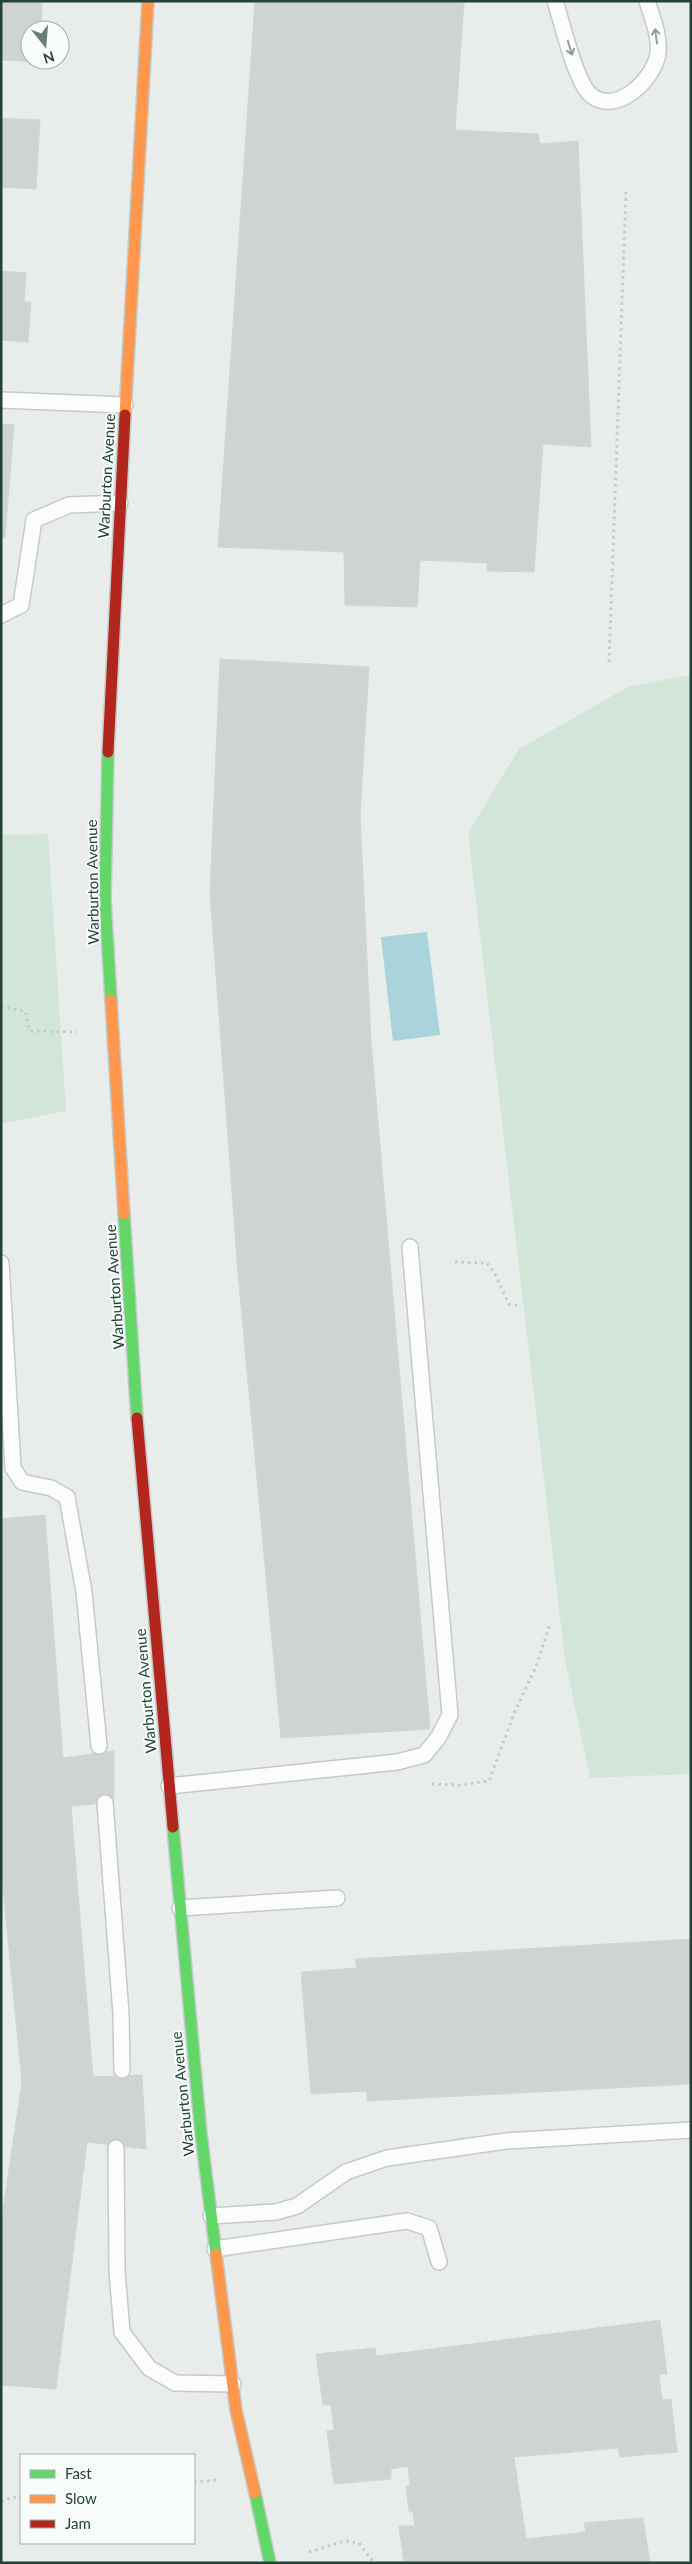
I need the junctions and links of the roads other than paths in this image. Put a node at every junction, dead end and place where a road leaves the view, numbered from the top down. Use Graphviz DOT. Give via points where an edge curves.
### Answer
graph roads {
  1 [pos="148,1"];
  2 [pos="555,1"];
  3 [pos="647,1"];
  4 [pos="1,400"];
  5 [pos="125,405"];
  6 [pos="120,503"];
  7 [pos="1,615"];
  8 [pos="410,1247"];
  9 [pos="1,1264"];
  10 [pos="99,1746"];
  11 [pos="169,1786"];
  12 [pos="105,1803"];
  13 [pos="337,1898"];
  14 [pos="180,1908"];
  15 [pos="122,2070"];
  16 [pos="691,2130"];
  17 [pos="116,2148"];
  18 [pos="211,2216"];
  19 [pos="215,2249"];
  20 [pos="439,2262"];
  21 [pos="233,2384"];
  22 [pos="270,2563"];
  1 -- 5 [label="street, Warburton Avenue"];
  2 -- 3 [label="lane, one-way" via="580,80 591,96 605,102 622,98 640,86 654,67 658,52 656,31"];
  4 -- 5 [label="lane"];
  5 -- 6 [label="street, Warburton Avenue"];
  6 -- 7 [label="lane" via="69,505 34,520 21,605"];
  6 -- 11 [label="street, Warburton Avenue" via="109,696 105,900 141,1485"];
  8 -- 11 [label="lane" via="450,1715 424,1755 397,1762"];
  9 -- 10 [label="lane" via="13,1468 22,1482 51,1488 67,1497 84,1592"];
  11 -- 14 [label="street, Warburton Avenue"];
  12 -- 15 [label="lane" via="121,2014"];
  13 -- 14 [label="lane"];
  14 -- 18 [label="street, Warburton Avenue"];
  16 -- 18 [label="lane" via="506,2141 387,2158 346,2172 297,2206 276,2212"];
  17 -- 21 [label="lane" via="117,2271 122,2332 149,2368 175,2383"];
  18 -- 19 [label="street, Warburton Avenue"];
  19 -- 20 [label="lane" via="408,2221 429,2228"];
  19 -- 21 [label="street, Warburton Avenue"];
  21 -- 22 [label="street, Warburton Avenue"];
}
